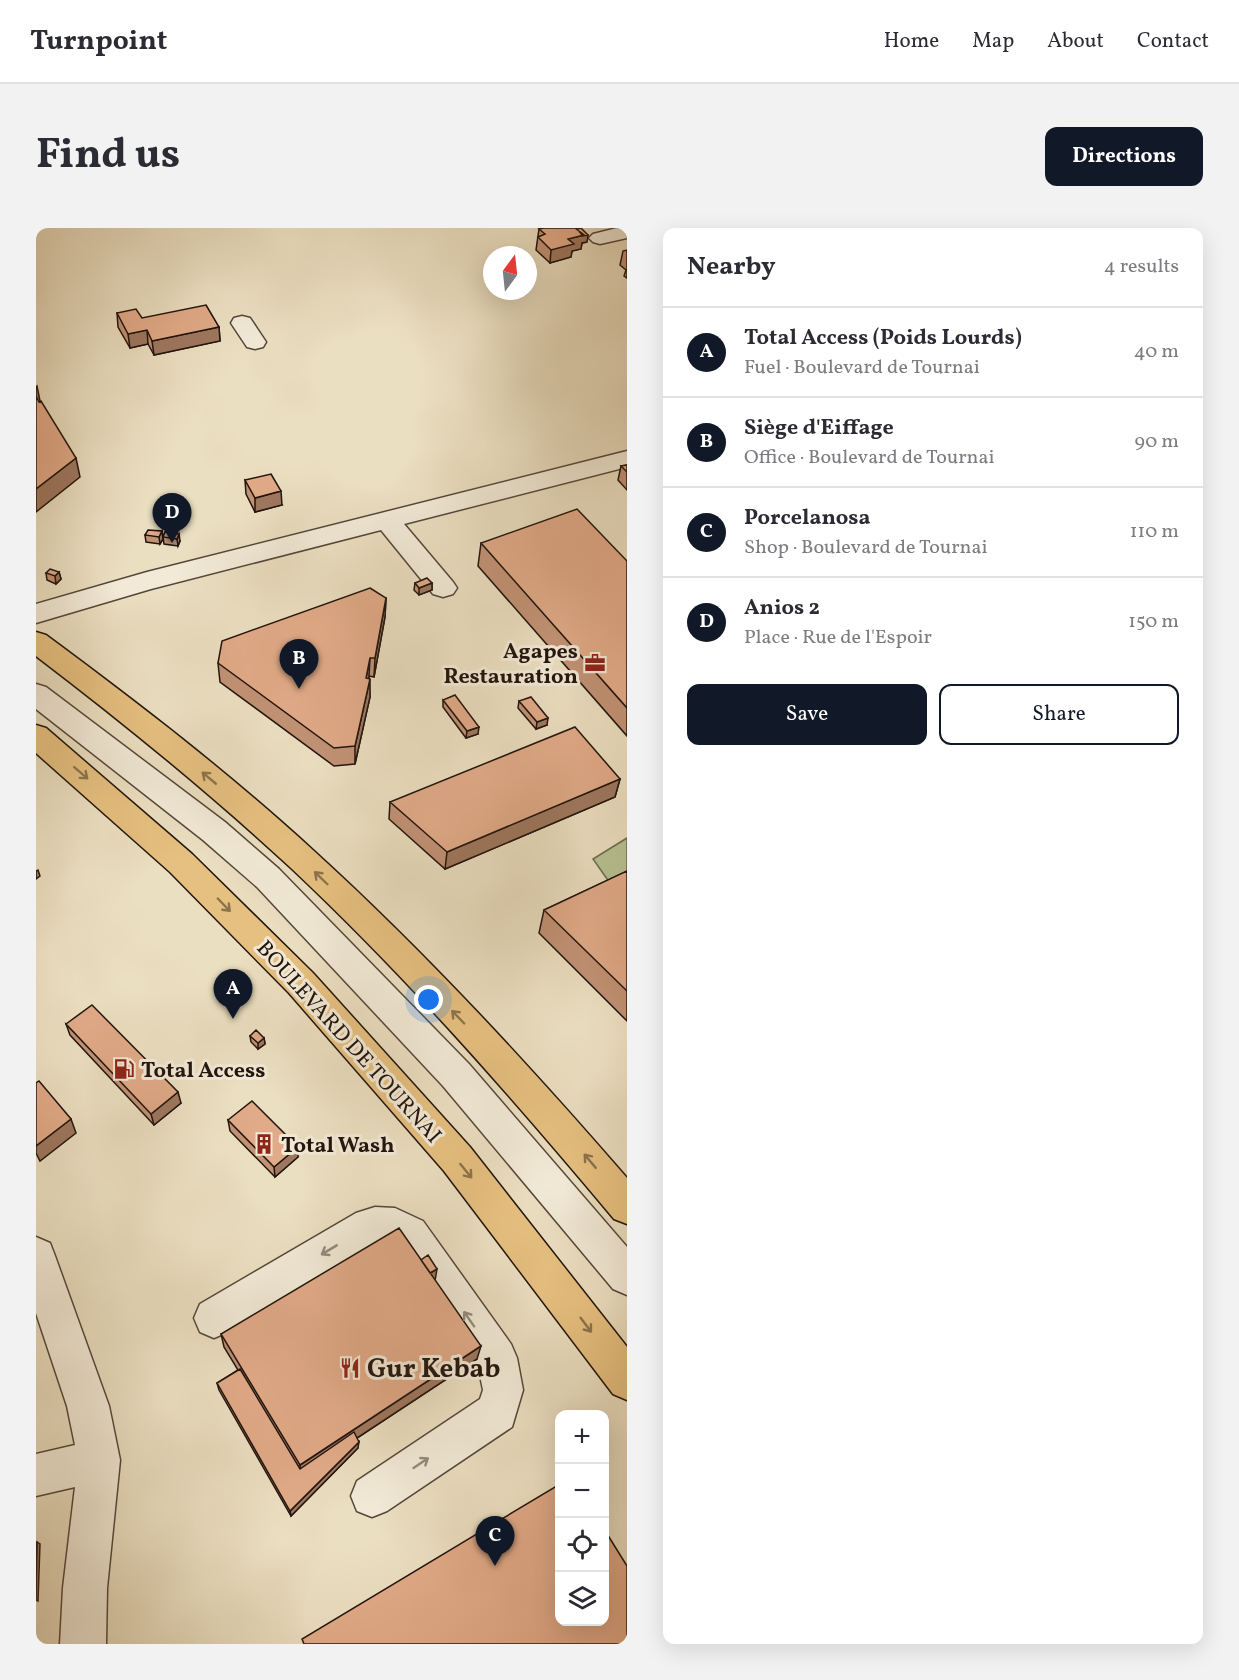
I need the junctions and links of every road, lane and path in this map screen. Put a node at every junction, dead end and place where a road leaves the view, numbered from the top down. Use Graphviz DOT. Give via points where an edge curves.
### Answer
graph roads {
  1 [pos="627,232"];
  2 [pos="600,238"];
  3 [pos="242,323"];
  4 [pos="255,342"];
  5 [pos="627,459"];
  6 [pos="387,520"];
  7 [pos="208,566"];
  8 [pos="443,588"];
  9 [pos="36,614"];
  10 [pos="36,637"];
  11 [pos="36,642"];
  12 [pos="36,694"];
  13 [pos="36,735"];
  14 [pos="627,1206"];
  15 [pos="36,1256"];
  16 [pos="627,1276"];
  17 [pos="214,1318"];
  18 [pos="627,1380"];
  19 [pos="99,1460"];
  20 [pos="36,1475"];
  21 [pos="372,1496"];
  22 [pos="83,1644"];
  1 -- 2 [label="street"];
  3 -- 4 [label="street"];
  5 -- 6 [label="street"];
  6 -- 7 [label="street"];
  6 -- 8 [label="street"];
  7 -- 9 [label="street"];
  7 -- 10 [label="street"];
  14 -- 11 [label="main road, one-way" via="504,1065 325,882 203,772"];
  12 -- 16 [label="street" via="214,831 268,878 456,1075"];
  13 -- 18 [label="main road, BOULEVARD DE TOURNAI, one-way" via="155,838 301,983 457,1159"];
  15 -- 19 [label="street" via="88,1406"];
  21 -- 17 [label="street, one-way" via="497,1412 503,1390 497,1358 410,1234 397,1225 369,1226"];
  19 -- 20 [label="street"];
  19 -- 22 [label="street"];
}
